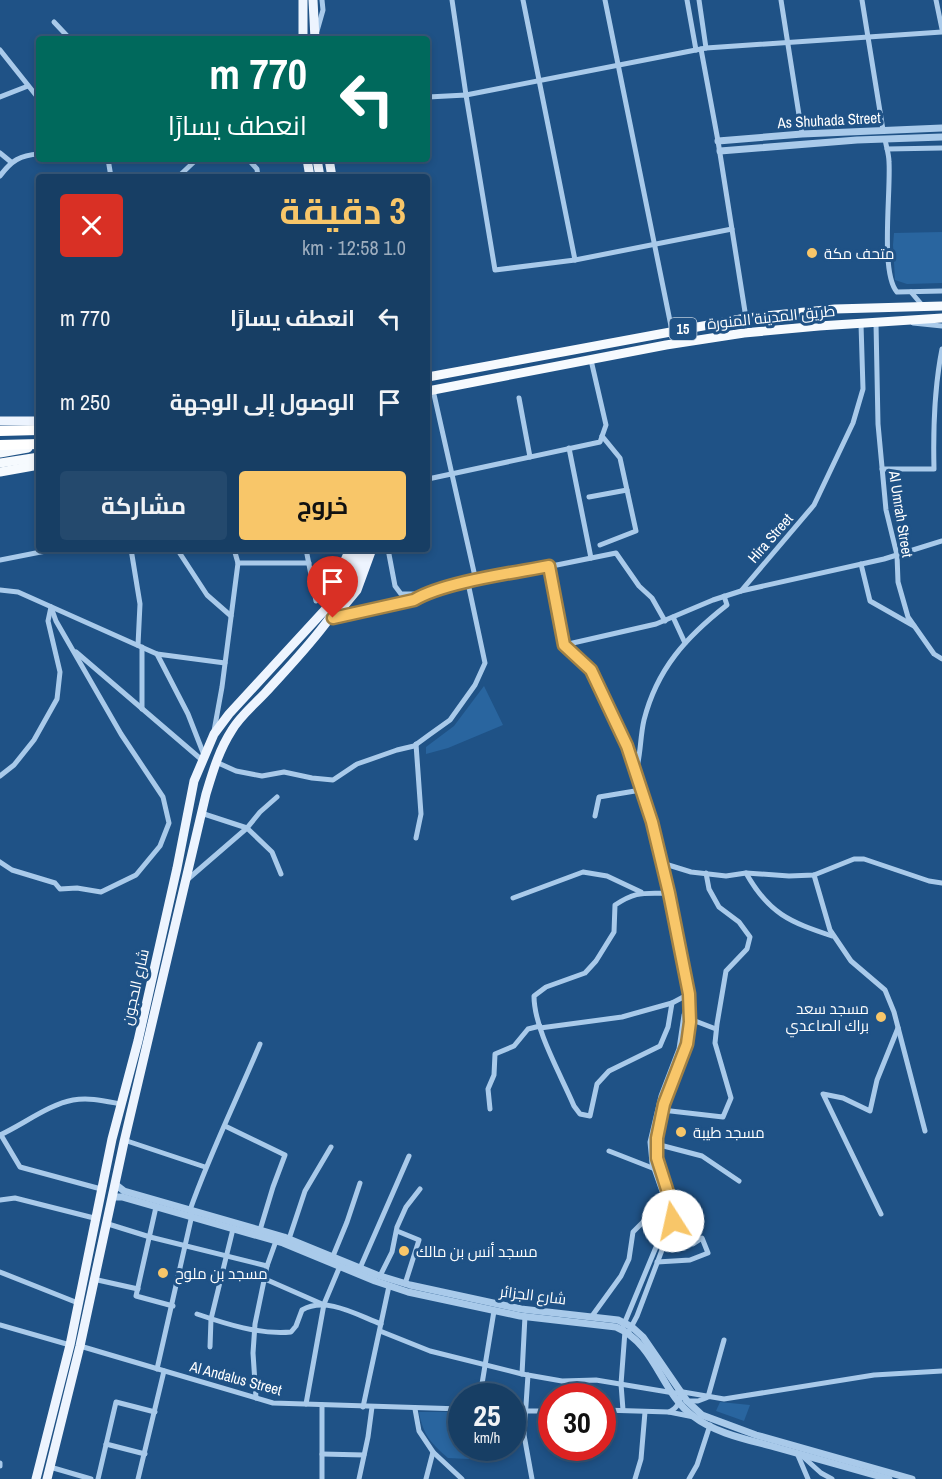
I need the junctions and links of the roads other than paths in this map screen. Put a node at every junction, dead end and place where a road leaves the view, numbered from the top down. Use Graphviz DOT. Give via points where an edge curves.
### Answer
graph roads {
  1 [pos="303,0"];
  2 [pos="452,0"];
  3 [pos="523,0"];
  4 [pos="606,0"];
  5 [pos="687,0"];
  6 [pos="699,0"];
  7 [pos="782,0"];
  8 [pos="862,0"];
  9 [pos="936,0"];
  10 [pos="320,1"];
  11 [pos="940,15"];
  12 [pos="54,22"];
  13 [pos="942,31"];
  14 [pos="67,36"];
  15 [pos="303,36"];
  16 [pos="315,36"];
  17 [pos="868,37"];
  18 [pos="789,44"];
  19 [pos="701,49"];
  20 [pos="0,50"];
  21 [pos="619,64"];
  22 [pos="540,80"];
  23 [pos="28,86"];
  24 [pos="36,95"];
  25 [pos="466,95"];
  26 [pos="0,97"];
  27 [pos="430,97"];
  28 [pos="942,128"];
  29 [pos="883,130"];
  30 [pos="802,134"];
  31 [pos="942,137"];
  32 [pos="885,139"];
  33 [pos="718,141"];
  34 [pos="942,148"];
  35 [pos="887,149"];
  36 [pos="720,151"];
  37 [pos="0,153"];
  38 [pos="36,154"];
  39 [pos="12,162"];
  40 [pos="195,162"];
  41 [pos="181,174"];
  42 [pos="0,176"];
  43 [pos="732,229"];
  44 [pos="655,244"];
  45 [pos="575,260"];
  46 [pos="942,291"];
  47 [pos="911,292"];
  48 [pos="942,306"];
  49 [pos="923,307"];
  50 [pos="746,318"];
  51 [pos="942,318"];
  52 [pos="897,321"];
  53 [pos="876,323"];
  54 [pos="861,324"];
  55 [pos="942,326"];
  56 [pos="672,331"];
  57 [pos="942,349"];
  58 [pos="591,360"];
  59 [pos="430,377"];
  60 [pos="430,391"];
  61 [pos="519,398"];
  62 [pos="36,421"];
  63 [pos="0,422"];
  64 [pos="36,430"];
  65 [pos="0,431"];
  66 [pos="602,436"];
  67 [pos="36,445"];
  68 [pos="0,446"];
  69 [pos="36,446"];
  70 [pos="569,448"];
  71 [pos="0,453"];
  72 [pos="36,457"];
  73 [pos="530,457"];
  74 [pos="0,463"];
  75 [pos="36,466"];
  76 [pos="882,469"];
  77 [pos="0,472"];
  78 [pos="451,474"];
  79 [pos="430,479"];
  80 [pos="627,490"];
  81 [pos="589,497"];
  82 [pos="942,541"];
  83 [pos="600,545"];
  84 [pos="41,552"];
  85 [pos="132,552"];
  86 [pos="179,552"];
  87 [pos="235,552"];
  88 [pos="307,552"];
  89 [pos="349,552"];
  90 [pos="356,552"];
  91 [pos="363,552"];
  92 [pos="371,552"];
  93 [pos="389,552"];
  94 [pos="897,555"];
  95 [pos="591,558"];
  96 [pos="0,560"];
  97 [pos="238,563"];
  98 [pos="309,563"];
  99 [pos="861,564"];
  100 [pos="549,566"];
  101 [pos="476,581"];
  102 [pos="468,583"];
  103 [pos="0,590"];
  104 [pos="741,591"];
  105 [pos="424,594"];
  106 [pos="724,596"];
  107 [pos="316,601"];
  108 [pos="335,603"];
  109 [pos="51,607"];
  110 [pos="321,614"];
  111 [pos="231,616"];
  112 [pos="673,617"];
  113 [pos="333,618"];
  114 [pos="665,621"];
  115 [pos="915,627"];
  116 [pos="316,634"];
  117 [pos="685,643"];
  118 [pos="564,645"];
  119 [pos="140,646"];
  120 [pos="72,649"];
  121 [pos="157,654"];
  122 [pos="942,659"];
  123 [pos="225,663"];
  124 [pos="142,709"];
  125 [pos="214,734"];
  126 [pos="416,744"];
  127 [pos="203,758"];
  128 [pos="216,762"];
  129 [pos="636,773"];
  130 [pos="0,776"];
  131 [pos="641,790"];
  132 [pos="276,797"];
  133 [pos="201,813"];
  134 [pos="595,816"];
  135 [pos="247,828"];
  136 [pos="416,838"];
  137 [pos="0,862"];
  138 [pos="662,863"];
  139 [pos="706,873"];
  140 [pos="747,873"];
  141 [pos="280,874"];
  142 [pos="814,875"];
  143 [pos="186,880"];
  144 [pos="942,883"];
  145 [pos="641,892"];
  146 [pos="669,893"];
  147 [pos="513,898"];
  148 [pos="834,936"];
  149 [pos="690,997"];
  150 [pos="672,1003"];
  151 [pos="690,1019"];
  152 [pos="540,1027"];
  153 [pos="898,1028"];
  154 [pos="716,1029"];
  155 [pos="260,1044"];
  156 [pos="121,1104"];
  157 [pos="490,1109"];
  158 [pos="662,1110"];
  159 [pos="225,1126"];
  160 [pos="925,1131"];
  161 [pos="0,1135"];
  162 [pos="124,1140"];
  163 [pos="656,1144"];
  164 [pos="331,1147"];
  165 [pos="609,1150"];
  166 [pos="409,1156"];
  167 [pos="205,1167"];
  168 [pos="655,1169"];
  169 [pos="739,1181"];
  170 [pos="360,1183"];
  171 [pos="115,1184"];
  172 [pos="101,1189"];
  173 [pos="420,1190"];
  174 [pos="664,1195"];
  175 [pos="112,1197"];
  176 [pos="0,1200"];
  177 [pos="156,1207"];
  178 [pos="192,1213"];
  179 [pos="881,1214"];
  180 [pos="94,1218"];
  181 [pos="105,1223"];
  182 [pos="233,1229"];
  183 [pos="260,1230"];
  184 [pos="397,1231"];
  185 [pos="150,1237"];
  186 [pos="290,1239"];
  187 [pos="276,1241"];
  188 [pos="664,1245"];
  189 [pos="185,1246"];
  190 [pos="227,1256"];
  191 [pos="333,1256"];
  192 [pos="657,1262"];
  193 [pos="267,1266"];
  194 [pos="340,1266"];
  195 [pos="360,1268"];
  196 [pos="0,1272"];
  197 [pos="380,1276"];
  198 [pos="93,1279"];
  199 [pos="265,1279"];
  200 [pos="405,1284"];
  201 [pos="389,1286"];
  202 [pos="138,1289"];
  203 [pos="78,1303"];
  204 [pos="324,1304"];
  205 [pos="173,1306"];
  206 [pos="494,1311"];
  207 [pos="197,1314"];
  208 [pos="525,1316"];
  209 [pos="592,1316"];
  210 [pos="211,1318"];
  211 [pos="0,1325"];
  212 [pos="381,1328"];
  213 [pos="626,1329"];
  214 [pos="255,1330"];
  215 [pos="724,1340"];
  216 [pos="75,1346"];
  217 [pos="210,1347"];
  218 [pos="484,1364"];
  219 [pos="161,1370"];
  220 [pos="942,1371"];
  221 [pos="525,1375"];
  222 [pos="482,1383"];
  223 [pos="525,1383"];
  224 [pos="621,1384"];
  225 [pos="680,1397"];
  226 [pos="708,1397"];
  227 [pos="256,1398"];
  228 [pos="306,1404"];
  229 [pos="322,1405"];
  230 [pos="363,1407"];
  231 [pos="372,1407"];
  232 [pos="415,1409"];
  233 [pos="448,1409"];
  234 [pos="616,1410"];
  235 [pos="622,1410"];
  236 [pos="155,1412"];
  237 [pos="645,1412"];
  238 [pos="669,1412"];
  239 [pos="694,1417"];
  240 [pos="710,1425"];
  241 [pos="106,1444"];
  242 [pos="526,1446"];
  243 [pos="433,1452"];
  244 [pos="145,1454"];
  245 [pos="322,1454"];
  246 [pos="798,1454"];
  247 [pos="364,1455"];
  248 [pos="50,1467"];
  249 [pos="36,1479"];
  250 [pos="47,1479"];
  251 [pos="91,1479"];
  252 [pos="98,1479"];
  253 [pos="138,1479"];
  254 [pos="322,1479"];
  255 [pos="359,1479"];
  256 [pos="426,1479"];
  257 [pos="462,1479"];
  258 [pos="532,1479"];
  259 [pos="635,1479"];
  260 [pos="690,1479"];
  261 [pos="808,1479"];
  262 [pos="832,1479"];
  263 [pos="889,1479"];
  264 [pos="912,1479"];
  1 -- 15 [label="main road"];
  2 -- 25 [label="street"];
  3 -- 22 [label="street"];
  4 -- 21 [label="street"];
  5 -- 19 [label="street"];
  6 -- 19 [label="street"];
  7 -- 18 [label="street"];
  8 -- 17 [label="street"];
  9 -- 11 [label="street"];
  10 -- 16 [label="main road"];
  11 -- 13 [label="street"];
  12 -- 14 [label="street"];
  13 -- 17 [label="street"];
  17 -- 18 [label="street"];
  17 -- 29 [label="street"];
  18 -- 19 [label="street"];
  18 -- 30 [label="street"];
  19 -- 21 [label="street"];
  19 -- 33 [label="street"];
  20 -- 23 [label="street"];
  21 -- 22 [label="street"];
  21 -- 44 [label="street"];
  22 -- 25 [label="street"];
  22 -- 45 [label="street"];
  23 -- 24 [label="street"];
  23 -- 26 [label="street"];
  25 -- 27 [label="street"];
  25 -- 45 [label="street" via="495,270"];
  28 -- 29 [label="street, As Shuhada Street"];
  29 -- 30 [label="street, As Shuhada Street"];
  30 -- 33 [label="street, As Shuhada Street"];
  31 -- 32 [label="street"];
  32 -- 35 [label="street"];
  32 -- 36 [label="street"];
  33 -- 36 [label="street"];
  34 -- 35 [label="street"];
  35 -- 47 [label="street" via="891,286 897,292"];
  36 -- 43 [label="street"];
  37 -- 39 [label="street"];
  38 -- 39 [label="street"];
  39 -- 42 [label="street"];
  40 -- 41 [label="street"];
  43 -- 44 [label="street"];
  43 -- 50 [label="street"];
  44 -- 45 [label="street"];
  44 -- 56 [label="street"];
  46 -- 47 [label="street"];
  47 -- 49 [label="street"];
  48 -- 49 [label="highway, طريق المدينة المنورة / 15"];
  49 -- 50 [label="highway, طريق المدينة المنورة / 15" via="835,309"];
  50 -- 56 [label="highway, طريق المدينة المنورة / 15"];
  51 -- 52 [label="highway, طريق المدينة المنورة / 15"];
  52 -- 53 [label="highway, طريق المدينة المنورة / 15"];
  52 -- 55 [label="street"];
  53 -- 54 [label="highway, طريق المدينة المنورة / 15"];
  53 -- 76 [label="street, Al Umrah Street"];
  54 -- 58 [label="highway, طريق المدينة المنورة / 15" via="751,332"];
  54 -- 104 [label="street, Hira Street" via="863,389 853,423 814,505"];
  56 -- 59 [label="highway, طريق المدينة المنورة / 15"];
  57 -- 76 [label="street" via="933,412 934,469"];
  58 -- 60 [label="highway, طريق المدينة المنورة / 15"];
  58 -- 66 [label="street" via="606,424"];
  60 -- 78 [label="street"];
  61 -- 73 [label="street"];
  62 -- 63 [label="main road"];
  64 -- 65 [label="highway"];
  66 -- 70 [label="street" via="600,441"];
  66 -- 80 [label="street" via="620,458"];
  67 -- 68 [label="highway"];
  69 -- 71 [label="highway"];
  70 -- 73 [label="street"];
  70 -- 95 [label="street"];
  72 -- 74 [label="highway"];
  73 -- 78 [label="street"];
  75 -- 77 [label="highway"];
  76 -- 94 [label="street, Al Umrah Street" via="886,510"];
  78 -- 79 [label="street"];
  78 -- 101 [label="street"];
  80 -- 81 [label="street"];
  80 -- 83 [label="street" via="636,531"];
  82 -- 94 [label="street"];
  84 -- 96 [label="street"];
  85 -- 119 [label="street" via="140,604"];
  86 -- 111 [label="street" via="207,595"];
  87 -- 97 [label="street"];
  88 -- 98 [label="street"];
  89 -- 110 [label="main road"];
  90 -- 108 [label="main road, شارع الحجون"];
  91 -- 108 [label="main road, شارع الحجون" via="360,566"];
  92 -- 113 [label="main road" via="357,590"];
  93 -- 105 [label="street" via="395,586 401,594"];
  94 -- 99 [label="street"];
  94 -- 115 [label="street, Al Umrah Street" via="898,582 908,617"];
  95 -- 100 [label="street"];
  95 -- 114 [label="street" via="616,553"];
  97 -- 98 [label="street"];
  97 -- 111 [label="street"];
  98 -- 107 [label="street"];
  99 -- 104 [label="street"];
  99 -- 115 [label="street" via="870,601"];
  100 -- 101 [label="street"];
  100 -- 118 [label="street"];
  101 -- 102 [label="street"];
  102 -- 105 [label="street"];
  102 -- 126 [label="street" via="485,663 450,720"];
  103 -- 109 [label="street" via="18,592"];
  104 -- 106 [label="street"];
  105 -- 113 [label="street" via="414,600"];
  106 -- 112 [label="street"];
  106 -- 117 [label="street" via="727,605"];
  108 -- 110 [label="main road, شارع الحجون"];
  108 -- 116 [label="main road, شارع الحجون"];
  109 -- 119 [label="street"];
  109 -- 120 [label="street"];
  109 -- 130 [label="street" via="48,621 60,672 57,699 34,740"];
  110 -- 125 [label="main road, شارع الحجون"];
  111 -- 123 [label="street"];
  112 -- 114 [label="street"];
  112 -- 117 [label="street"];
  113 -- 116 [label="main road"];
  114 -- 118 [label="street"];
  115 -- 122 [label="street, Al Umrah Street"];
  116 -- 128 [label="main road, شارع الحجون" via="233,728"];
  117 -- 129 [label="street" via="667,666 651,698"];
  118 -- 129 [label="street" via="591,670"];
  119 -- 121 [label="street"];
  119 -- 124 [label="street"];
  120 -- 124 [label="street"];
  120 -- 137 [label="street" via="163,797 170,823 160,846 136,875 101,892 60,890 55,883 12,870"];
  121 -- 123 [label="street"];
  121 -- 127 [label="street" via="188,714"];
  123 -- 125 [label="street"];
  124 -- 127 [label="street"];
  125 -- 127 [label="main road, شارع الحجون"];
  126 -- 128 [label="street" via="357,764 333,780 284,772 262,776"];
  126 -- 136 [label="street" via="421,814"];
  127 -- 156 [label="main road, شارع الحجون" via="194,781"];
  128 -- 133 [label="main road, شارع الحجون"];
  129 -- 131 [label="street"];
  131 -- 134 [label="street" via="599,797"];
  131 -- 138 [label="street"];
  132 -- 135 [label="street"];
  133 -- 135 [label="street"];
  133 -- 143 [label="main road, شارع الحجون"];
  135 -- 141 [label="street" via="272,852"];
  135 -- 143 [label="street"];
  138 -- 139 [label="street"];
  138 -- 146 [label="street"];
  139 -- 140 [label="street"];
  139 -- 154 [label="street" via="719,907 738,921 750,937 747,949 726,971"];
  140 -- 142 [label="street"];
  140 -- 148 [label="street" via="754,888 781,915"];
  142 -- 144 [label="street" via="854,859 864,859"];
  142 -- 148 [label="street"];
  143 -- 162 [label="main road, شارع الحجون"];
  145 -- 146 [label="street"];
  145 -- 147 [label="street" via="607,876 583,872"];
  145 -- 152 [label="street" via="615,905 611,940 585,973 546,987 534,996"];
  146 -- 149 [label="street"];
  148 -- 153 [label="street" via="851,961 885,990"];
  149 -- 150 [label="street"];
  149 -- 151 [label="street"];
  149 -- 168 [label="street" via="679,1049 654,1122 650,1149"];
  150 -- 152 [label="street" via="622,1017"];
  150 -- 152 [label="street" via="660,1046 609,1071 597,1084 590,1116 580,1114 574,1106"];
  151 -- 154 [label="street"];
  151 -- 158 [label="street" via="684,1054"];
  152 -- 157 [label="street" via="525,1031 514,1046 495,1054 494,1075 488,1089"];
  153 -- 160 [label="street"];
  153 -- 179 [label="street" via="877,1080 870,1111 843,1098 823,1094"];
  154 -- 158 [label="street" via="715,1043 731,1098 723,1117"];
  155 -- 159 [label="street"];
  156 -- 161 [label="street" via="71,1100"];
  156 -- 172 [label="main road, شارع الحجون"];
  158 -- 163 [label="street"];
  159 -- 167 [label="street"];
  159 -- 183 [label="street" via="285,1155"];
  161 -- 172 [label="street" via="20,1167"];
  162 -- 167 [label="street"];
  162 -- 171 [label="main road, شارع الحجون"];
  163 -- 169 [label="street" via="702,1156"];
  163 -- 188 [label="street" via="673,1210"];
  164 -- 186 [label="street" via="305,1191"];
  165 -- 168 [label="street"];
  166 -- 195 [label="street"];
  167 -- 178 [label="street"];
  168 -- 174 [label="street"];
  170 -- 191 [label="street"];
  171 -- 175 [label="main road, شارع الحجون"];
  171 -- 178 [label="street, شارع الجزائر" via="124,1191"];
  172 -- 180 [label="main road, شارع الحجون"];
  173 -- 184 [label="street" via="406,1207"];
  174 -- 209 [label="street" via="633,1232 629,1260"];
  174 -- 213 [label="street" via="665,1228"];
  175 -- 177 [label="street, شارع الجزائر"];
  175 -- 181 [label="main road, شارع الحجون"];
  176 -- 180 [label="street" via="15,1198"];
  177 -- 178 [label="street, شارع الجزائر"];
  177 -- 185 [label="street"];
  178 -- 182 [label="street, شارع الجزائر"];
  178 -- 183 [label="street, شارع الجزائر"];
  178 -- 189 [label="street"];
  180 -- 203 [label="main road, شارع الحجون"];
  181 -- 185 [label="street"];
  181 -- 198 [label="main road, شارع الحجون"];
  182 -- 187 [label="street, شارع الجزائر"];
  182 -- 190 [label="street"];
  183 -- 186 [label="street, شارع الجزائر"];
  184 -- 197 [label="street"];
  184 -- 200 [label="street" via="419,1240"];
  185 -- 189 [label="street"];
  185 -- 202 [label="street"];
  186 -- 191 [label="street, شارع الجزائر"];
  187 -- 193 [label="street"];
  187 -- 194 [label="street, شارع الجزائر"];
  188 -- 192 [label="street"];
  188 -- 192 [label="street" via="693,1244 702,1238 708,1253 690,1260"];
  189 -- 190 [label="street"];
  189 -- 205 [label="street"];
  190 -- 193 [label="street"];
  190 -- 210 [label="street"];
  191 -- 195 [label="street, شارع الجزائر"];
  192 -- 213 [label="street"];
  193 -- 199 [label="street"];
  194 -- 201 [label="street, شارع الجزائر"];
  194 -- 204 [label="street"];
  195 -- 197 [label="street, شارع الجزائر"];
  196 -- 203 [label="street"];
  197 -- 200 [label="street, شارع الجزائر"];
  198 -- 202 [label="street"];
  198 -- 216 [label="main road, شارع الحجون"];
  199 -- 204 [label="street"];
  199 -- 214 [label="street"];
  200 -- 209 [label="street, شارع الجزائر" via="521,1309"];
  201 -- 206 [label="street, شارع الجزائر"];
  201 -- 212 [label="street"];
  202 -- 205 [label="street" via="136,1296"];
  203 -- 216 [label="main road, شارع الحجون"];
  204 -- 212 [label="street"];
  204 -- 214 [label="street" via="302,1310 291,1332"];
  204 -- 228 [label="street"];
  205 -- 219 [label="street"];
  206 -- 208 [label="street, شارع الجزائر"];
  206 -- 218 [label="street"];
  207 -- 210 [label="street"];
  208 -- 213 [label="street, شارع الجزائر"];
  208 -- 221 [label="street"];
  209 -- 213 [label="street, شارع الجزائر" via="611,1318"];
  210 -- 214 [label="street"];
  210 -- 217 [label="street"];
  211 -- 216 [label="street, Al Andalus Street"];
  212 -- 218 [label="street" via="430,1351"];
  212 -- 230 [label="street"];
  213 -- 224 [label="street"];
  213 -- 225 [label="street"];
  214 -- 227 [label="street"];
  215 -- 226 [label="street"];
  216 -- 219 [label="street, Al Andalus Street"];
  216 -- 248 [label="main road, شارع الحجون"];
  216 -- 249 [label="main road, شارع الحجون"];
  218 -- 221 [label="street"];
  218 -- 222 [label="street"];
  219 -- 227 [label="street, Al Andalus Street"];
  219 -- 236 [label="street"];
  220 -- 226 [label="street" via="874,1375 724,1399"];
  221 -- 223 [label="street"];
  221 -- 224 [label="street"];
  224 -- 225 [label="street"];
  224 -- 235 [label="street"];
  225 -- 226 [label="street"];
  225 -- 226 [label="street"];
  225 -- 238 [label="street" via="676,1408"];
  225 -- 239 [label="street"];
  225 -- 264 [label="street" via="702,1415 740,1430"];
  227 -- 228 [label="street, Al Andalus Street"];
  228 -- 229 [label="street, Al Andalus Street"];
  229 -- 230 [label="street, Al Andalus Street"];
  229 -- 245 [label="street"];
  230 -- 231 [label="street, Al Andalus Street"];
  231 -- 232 [label="street, Al Andalus Street"];
  231 -- 247 [label="street"];
  232 -- 233 [label="street, Al Andalus Street"];
  232 -- 243 [label="street" via="419,1431"];
  234 -- 235 [label="street"];
  235 -- 237 [label="street"];
  236 -- 241 [label="street" via="116,1402"];
  236 -- 244 [label="street"];
  237 -- 238 [label="street"];
  237 -- 259 [label="street"];
  238 -- 239 [label="street"];
  239 -- 240 [label="street"];
  240 -- 246 [label="street"];
  240 -- 260 [label="street"];
  241 -- 244 [label="street"];
  241 -- 252 [label="street"];
  242 -- 258 [label="street"];
  243 -- 256 [label="street"];
  243 -- 257 [label="street"];
  244 -- 253 [label="street"];
  245 -- 247 [label="street"];
  245 -- 254 [label="street"];
  246 -- 261 [label="street"];
  246 -- 262 [label="street"];
  246 -- 263 [label="street"];
  247 -- 255 [label="street"];
  248 -- 250 [label="main road, شارع الحجون"];
  248 -- 251 [label="street"];
}
